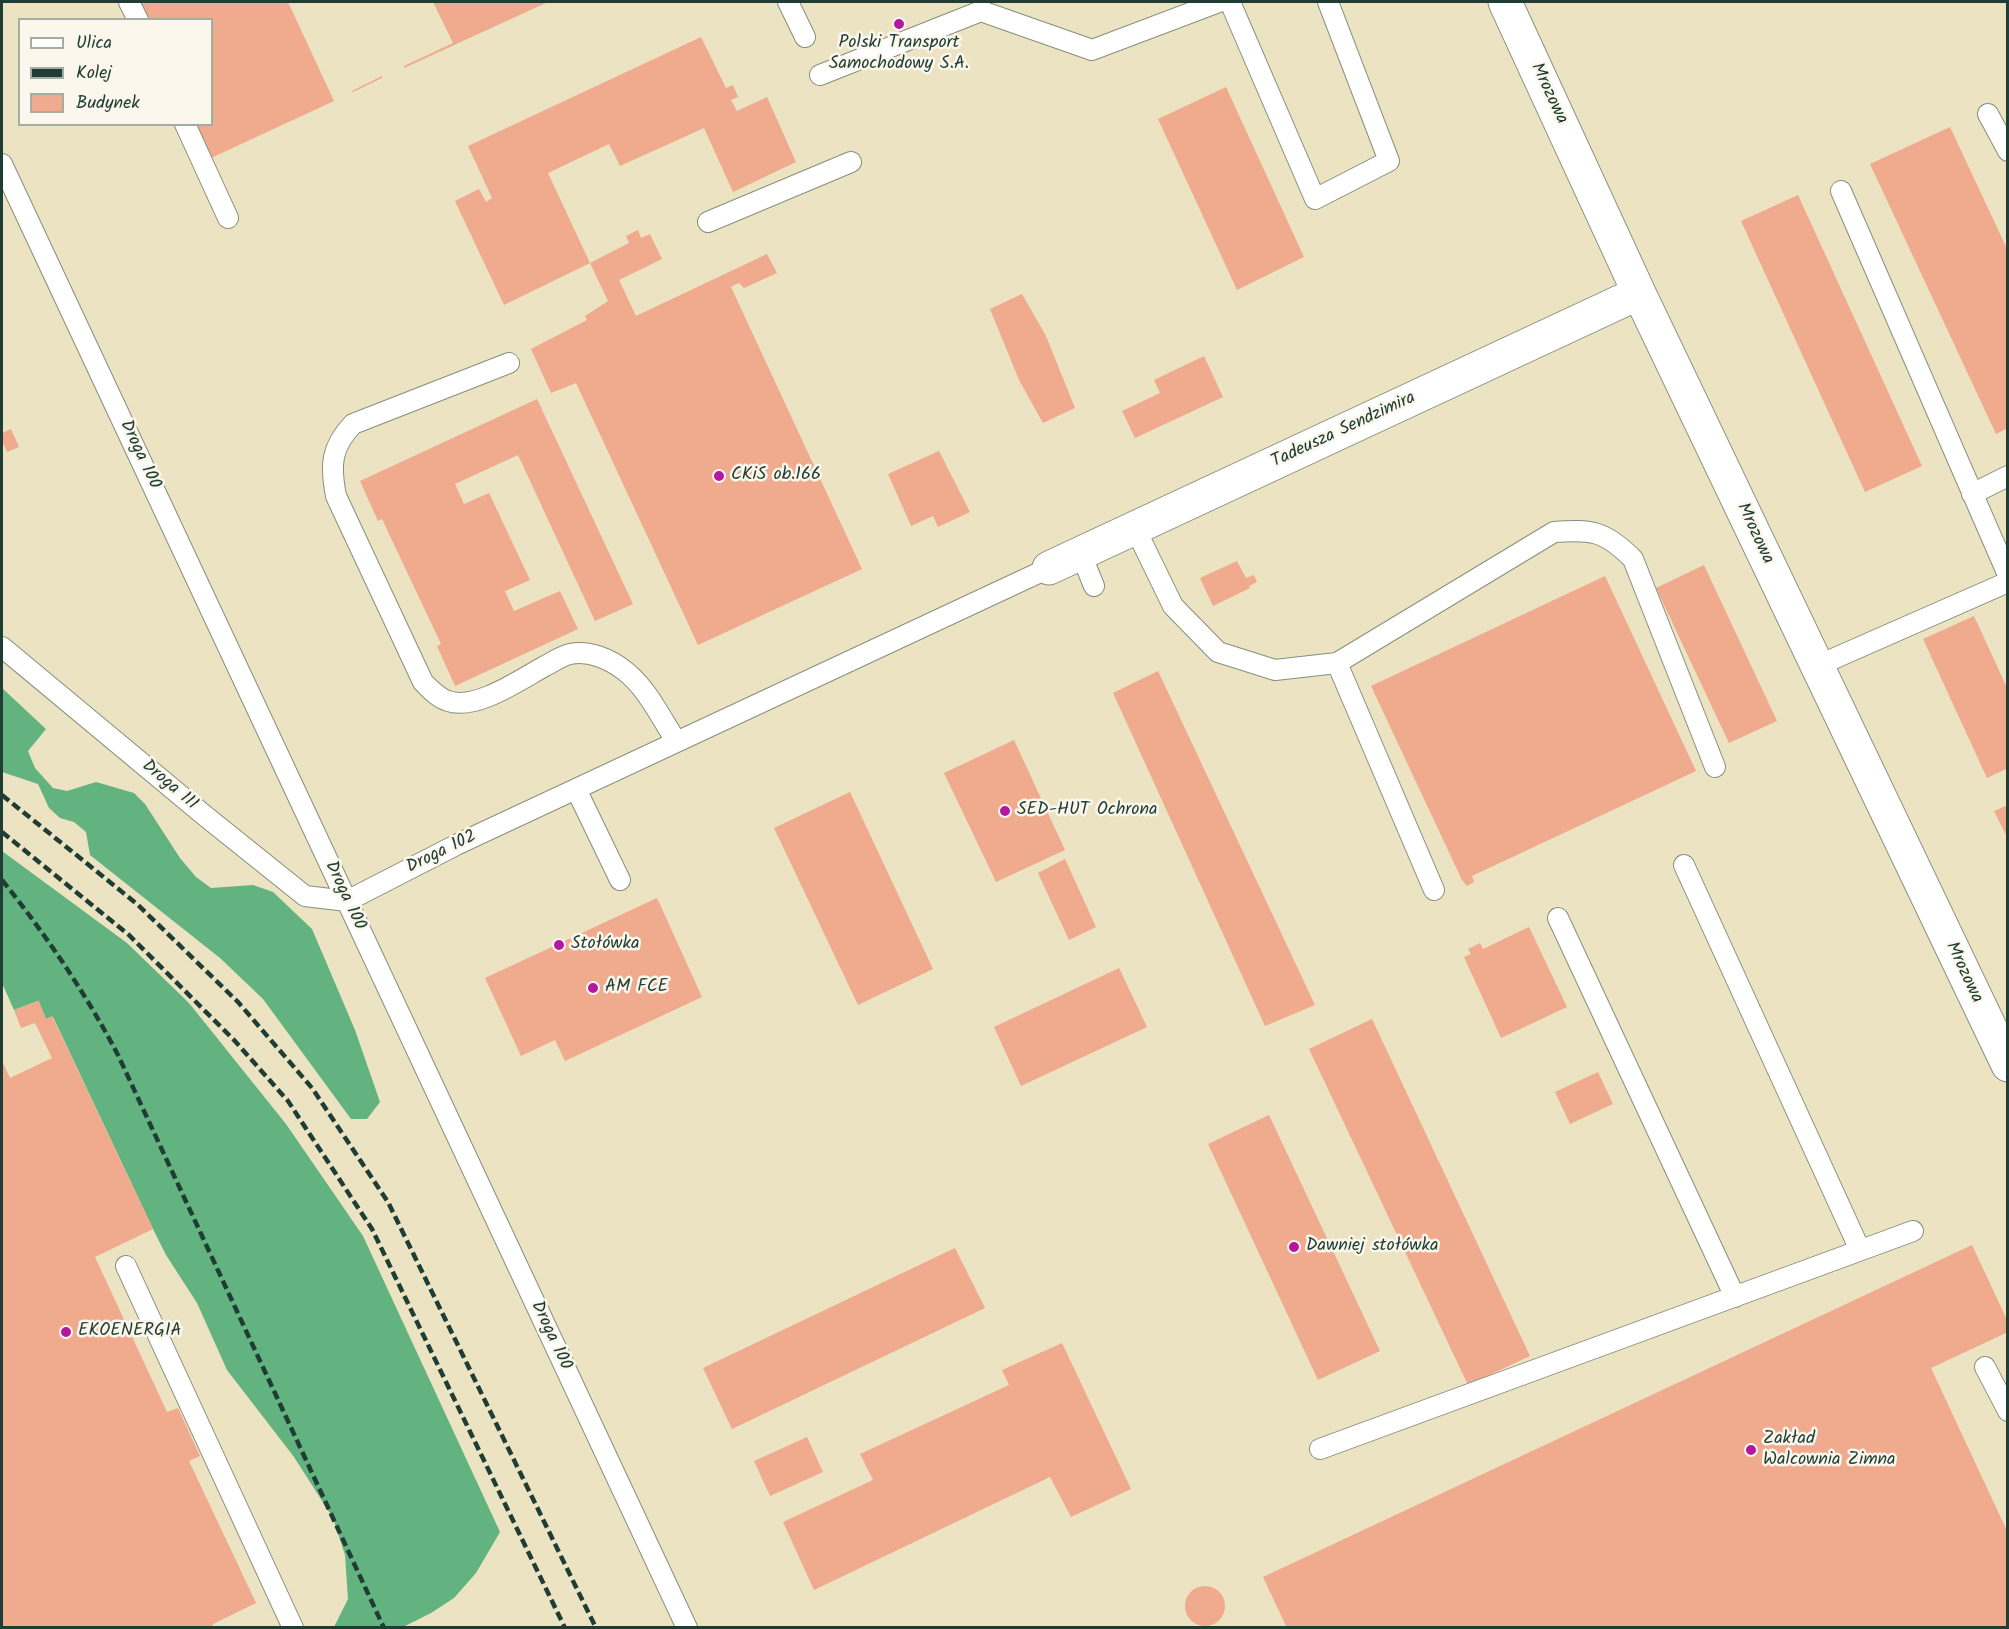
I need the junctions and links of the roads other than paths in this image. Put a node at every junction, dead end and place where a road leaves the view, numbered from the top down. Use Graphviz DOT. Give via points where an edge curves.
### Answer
graph roads {
  1 [pos="129,2"];
  2 [pos="788,2"];
  3 [pos="1219,2"];
  4 [pos="1230,2"];
  5 [pos="1328,2"];
  6 [pos="1505,2"];
  7 [pos="979,6"];
  8 [pos="137,18"];
  9 [pos="805,37"];
  10 [pos="820,75"];
  11 [pos="1988,114"];
  12 [pos="187,126"];
  13 [pos="2007,151"];
  14 [pos="851,162"];
  15 [pos="2,164"];
  16 [pos="1841,191"];
  17 [pos="228,218"];
  18 [pos="708,222"];
  19 [pos="1640,293"];
  20 [pos="509,363"];
  21 [pos="2007,476"];
  22 [pos="1972,494"];
  23 [pos="1135,528"];
  24 [pos="1081,554"];
  25 [pos="1049,568"];
  26 [pos="2007,575"];
  27 [pos="2007,582"];
  28 [pos="1094,586"];
  29 [pos="2,647"];
  30 [pos="1337,663"];
  31 [pos="1817,666"];
  32 [pos="676,741"];
  33 [pos="1715,767"];
  34 [pos="576,789"];
  35 [pos="1684,865"];
  36 [pos="620,880"];
  37 [pos="1434,890"];
  38 [pos="347,902"];
  39 [pos="1558,918"];
  40 [pos="2007,1065"];
  41 [pos="1913,1231"];
  42 [pos="1860,1250"];
  43 [pos="126,1266"];
  44 [pos="1735,1297"];
  45 [pos="1985,1367"];
  46 [pos="2007,1411"];
  47 [pos="1320,1449"];
  48 [pos="293,1628"];
  49 [pos="687,1628"];
  1 -- 8 [label="lane"];
  2 -- 9 [label="lane"];
  3 -- 7 [label="lane" via="1092,50"];
  4 -- 5 [label="lane" via="1315,199 1389,161"];
  6 -- 19 [label="street, Mrozowa"];
  7 -- 10 [label="lane"];
  11 -- 13 [label="lane"];
  12 -- 17 [label="lane"];
  14 -- 18 [label="lane"];
  15 -- 38 [label="lane, Droga 100"];
  16 -- 22 [label="lane"];
  19 -- 23 [label="street, Tadeusza Sendzimira"];
  19 -- 31 [label="street, Mrozowa"];
  20 -- 32 [label="lane" via="353,424 340,437 333,455 336,496 423,682 435,695 450,702 483,699 568,654 587,653 607,659 637,682"];
  21 -- 22 [label="lane"];
  22 -- 26 [label="lane"];
  23 -- 24 [label="street, Tadeusza Sendzimira"];
  23 -- 30 [label="lane" via="1173,606 1218,652 1275,670"];
  24 -- 25 [label="street, Tadeusza Sendzimira"];
  24 -- 28 [label="lane"];
  25 -- 32 [label="lane, Droga 102"];
  27 -- 31 [label="lane"];
  29 -- 38 [label="lane, Droga 111" via="305,896"];
  30 -- 33 [label="lane" via="1554,532 1598,533 1618,544 1633,559"];
  30 -- 37 [label="lane"];
  31 -- 40 [label="street, Mrozowa"];
  32 -- 34 [label="lane, Droga 102"];
  34 -- 36 [label="lane"];
  34 -- 38 [label="lane, Droga 102"];
  35 -- 42 [label="lane"];
  38 -- 49 [label="lane, Droga 100"];
  39 -- 44 [label="lane"];
  41 -- 42 [label="lane"];
  42 -- 44 [label="lane"];
  43 -- 48 [label="lane"];
  44 -- 47 [label="lane"];
  45 -- 46 [label="lane"];
}
